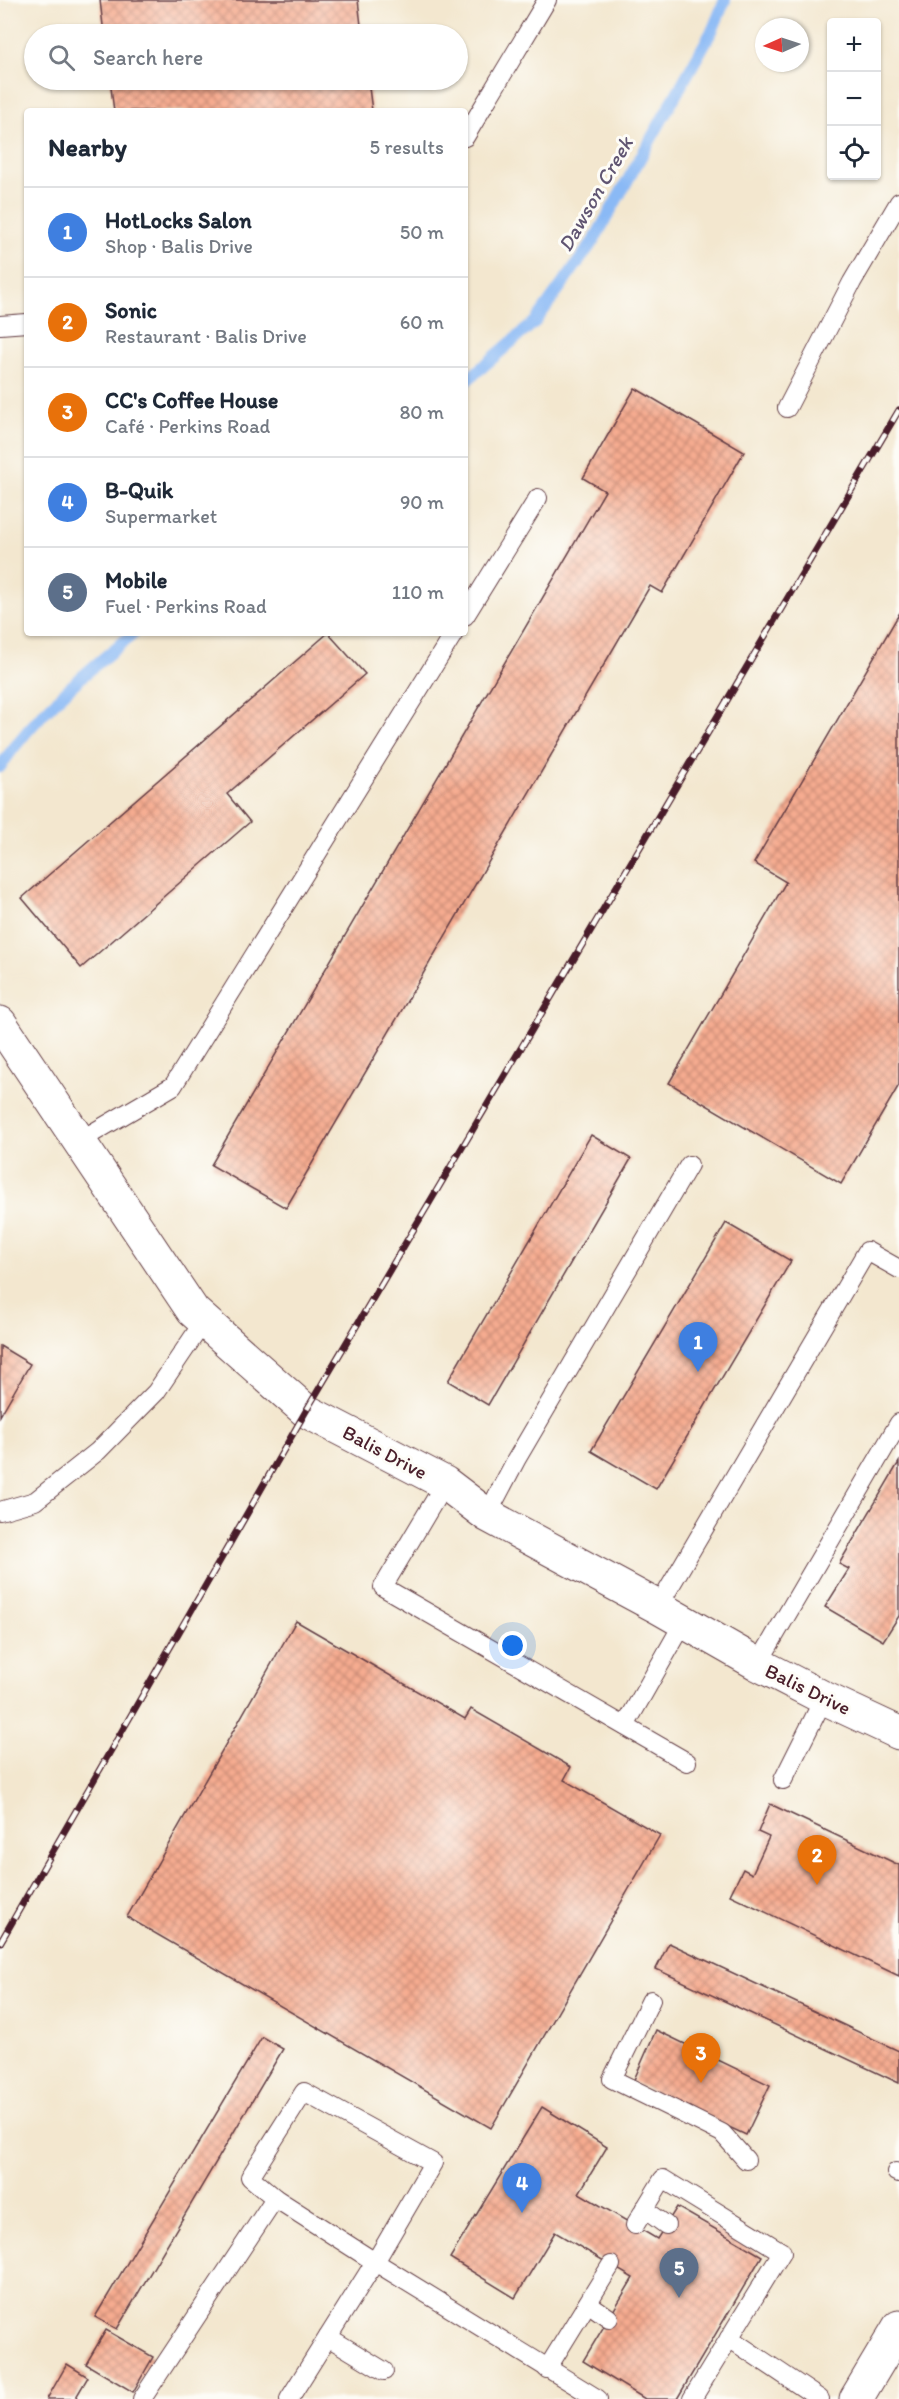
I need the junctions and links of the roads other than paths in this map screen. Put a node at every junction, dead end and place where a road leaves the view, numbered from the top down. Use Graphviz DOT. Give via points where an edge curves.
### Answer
graph roads {
  1 [pos="547,0"];
  2 [pos="468,132"];
  3 [pos="899,202"];
  4 [pos="24,323"];
  5 [pos="0,325"];
  6 [pos="787,408"];
  7 [pos="538,498"];
  8 [pos="468,611"];
  9 [pos="452,636"];
  10 [pos="0,1023"];
  11 [pos="79,1141"];
  12 [pos="689,1165"];
  13 [pos="899,1269"];
  14 [pos="204,1321"];
  15 [pos="899,1423"];
  16 [pos="446,1483"];
  17 [pos="0,1510"];
  18 [pos="487,1515"];
  19 [pos="671,1614"];
  20 [pos="758,1664"];
  21 [pos="824,1698"];
  22 [pos="626,1726"];
  23 [pos="899,1733"];
  24 [pos="687,1762"];
  25 [pos="783,1780"];
  26 [pos="651,2000"];
  27 [pos="746,2160"];
  28 [pos="275,2198"];
  29 [pos="666,2225"];
  30 [pos="375,2262"];
  31 [pos="611,2265"];
  32 [pos="588,2303"];
  33 [pos="609,2318"];
  34 [pos="899,2327"];
  35 [pos="328,2337"];
  36 [pos="729,2338"];
  37 [pos="547,2369"];
  38 [pos="384,2371"];
  39 [pos="142,2399"];
  40 [pos="290,2399"];
  41 [pos="598,2399"];
  42 [pos="692,2399"];
  43 [pos="820,2399"];
  44 [pos="856,2399"];
  1 -- 2 [label="lane"];
  3 -- 6 [label="lane" via="852,282"];
  4 -- 5 [label="lane"];
  7 -- 8 [label="lane"];
  9 -- 11 [label="lane" via="173,1086"];
  10 -- 11 [label="street, Balis Drive"];
  11 -- 14 [label="street, Balis Drive" via="193,1311"];
  12 -- 18 [label="lane"];
  13 -- 19 [label="lane" via="867,1251"];
  14 -- 16 [label="street, Balis Drive" via="306,1411"];
  14 -- 17 [label="lane" via="156,1392 98,1451 35,1501"];
  15 -- 20 [label="lane"];
  16 -- 18 [label="street, Balis Drive"];
  16 -- 22 [label="lane" via="383,1587"];
  18 -- 19 [label="street, Balis Drive"];
  19 -- 20 [label="street, Balis Drive"];
  19 -- 22 [label="lane"];
  20 -- 21 [label="street, Balis Drive"];
  21 -- 23 [label="street, Balis Drive"];
  21 -- 25 [label="lane"];
  22 -- 24 [label="lane"];
  26 -- 27 [label="lane" via="612,2079 722,2133"];
  28 -- 30 [label="lane"];
  28 -- 30 [label="lane" via="250,2177 304,2092 433,2163"];
  28 -- 39 [label="lane"];
  29 -- 36 [label="lane" via="639,2217 663,2179 782,2252 756,2281"];
  30 -- 35 [label="lane"];
  30 -- 37 [label="lane"];
  31 -- 32 [label="lane"];
  32 -- 33 [label="lane"];
  32 -- 37 [label="lane"];
  34 -- 44 [label="street"];
  35 -- 38 [label="lane"];
  35 -- 40 [label="lane"];
  36 -- 42 [label="lane" via="702,2369"];
  36 -- 43 [label="lane"];
  37 -- 41 [label="lane"];
}
